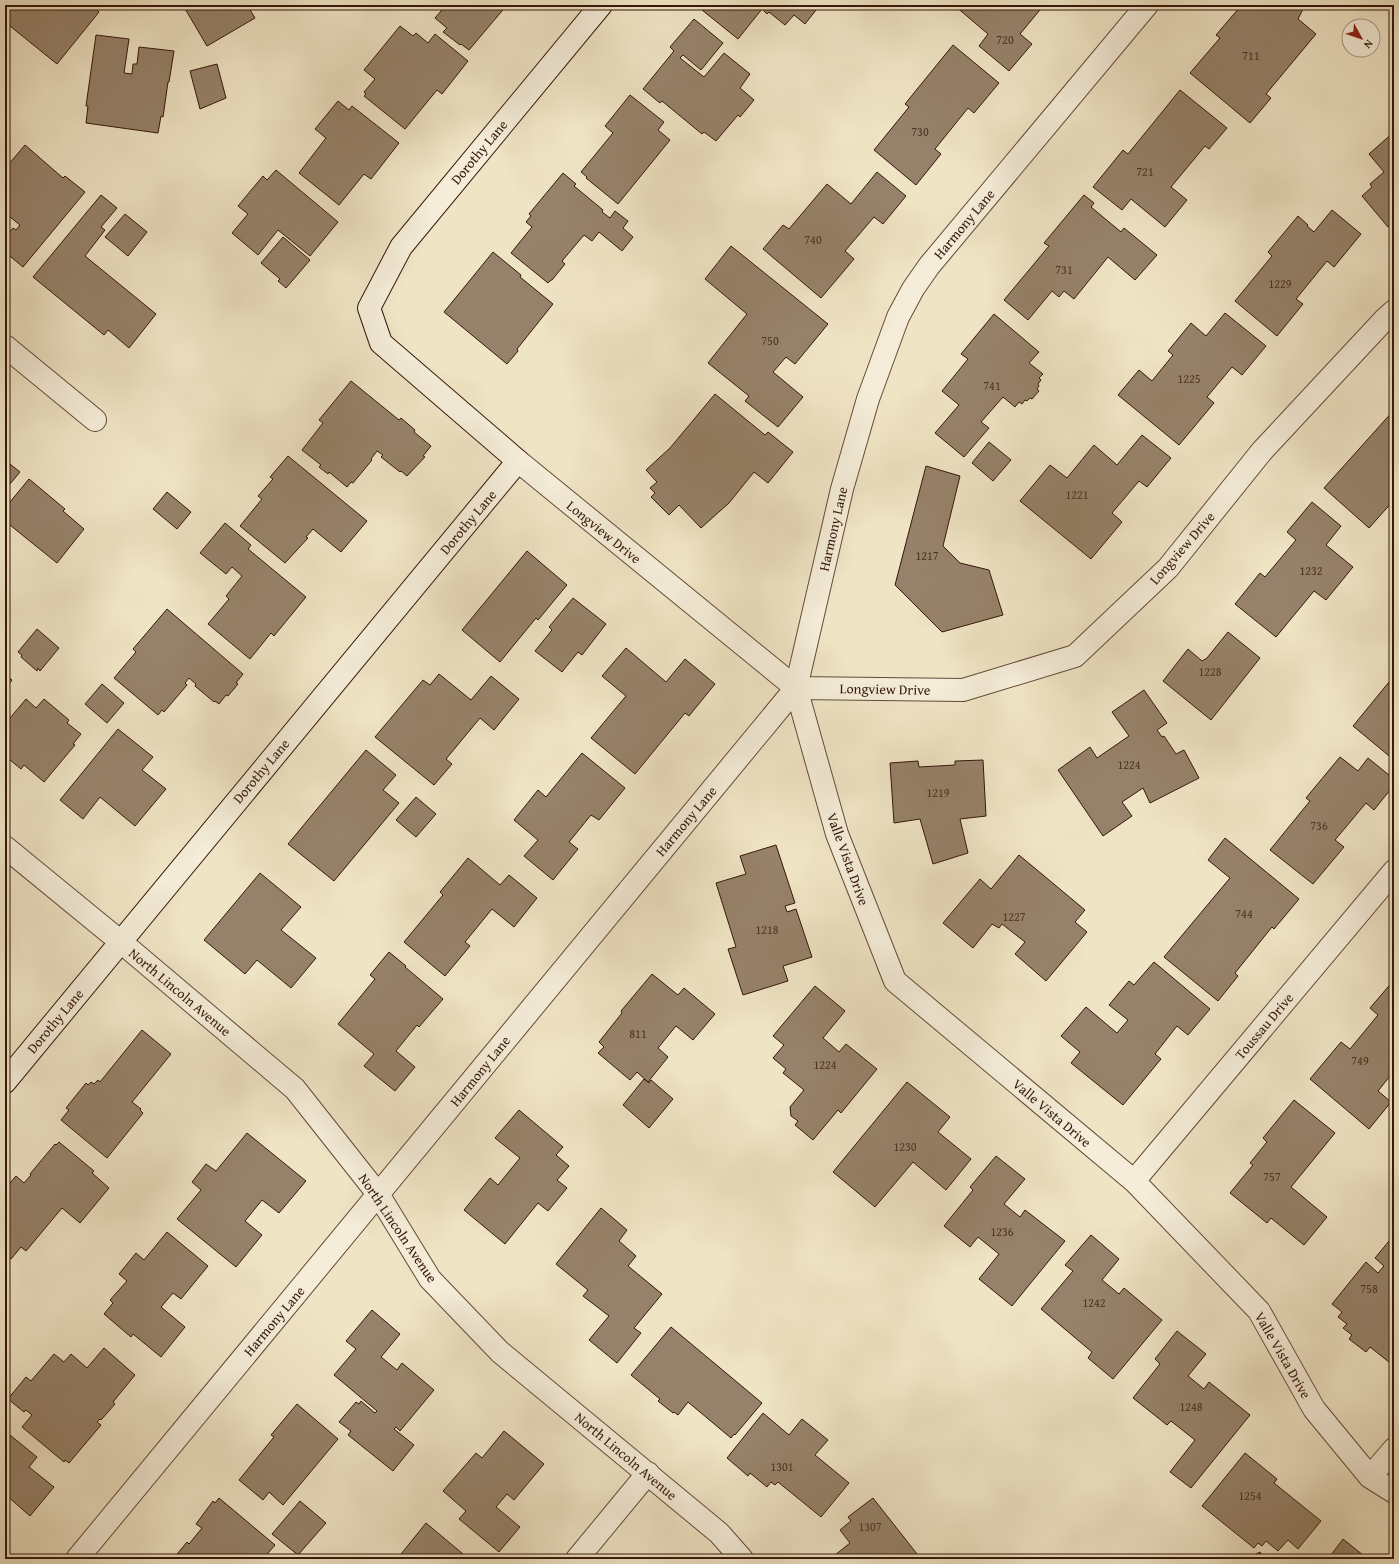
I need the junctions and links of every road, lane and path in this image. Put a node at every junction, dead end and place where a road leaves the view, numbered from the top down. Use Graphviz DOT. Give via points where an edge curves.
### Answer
graph roads {
  1 [pos="601,5"];
  2 [pos="1147,5"];
  3 [pos="369,308"];
  4 [pos="1394,311"];
  5 [pos="5,346"];
  6 [pos="95,420"];
  7 [pos="518,461"];
  8 [pos="796,688"];
  9 [pos="5,847"];
  10 [pos="1394,871"];
  11 [pos="121,942"];
  12 [pos="5,1082"];
  13 [pos="1134,1181"];
  14 [pos="378,1194"];
  15 [pos="1394,1449"];
  16 [pos="648,1473"];
  17 [pos="1370,1477"];
  18 [pos="1394,1492"];
  19 [pos="77,1559"];
  20 [pos="577,1559"];
  21 [pos="742,1559"];
  1 -- 3 [label="street, Dorothy Lane" via="401,247"];
  2 -- 8 [label="street, Harmony Lane" via="929,266 912,289 898,316 868,399 842,490"];
  3 -- 7 [label="street, Longview Drive" via="381,343"];
  4 -- 8 [label="street, Longview Drive" via="1262,451 1168,568 1075,656 964,690"];
  5 -- 6 [label="street"];
  7 -- 8 [label="street, Longview Drive"];
  7 -- 11 [label="street, Dorothy Lane"];
  8 -- 13 [label="street, Valle Vista Drive" via="837,834 895,981"];
  8 -- 14 [label="street, Harmony Lane"];
  9 -- 11 [label="street, North Lincoln Avenue"];
  10 -- 13 [label="street, Toussau Drive"];
  11 -- 12 [label="street, Dorothy Lane"];
  11 -- 14 [label="street, North Lincoln Avenue" via="295,1089"];
  13 -- 17 [label="street, Valle Vista Drive" via="1259,1311 1314,1409"];
  14 -- 16 [label="street, North Lincoln Avenue" via="430,1279 500,1352"];
  14 -- 19 [label="street, Harmony Lane"];
  15 -- 17 [label="street"];
  16 -- 20 [label="street"];
  16 -- 21 [label="street, North Lincoln Avenue" via="719,1533"];
  17 -- 18 [label="street, Valle Vista Drive"];
}
